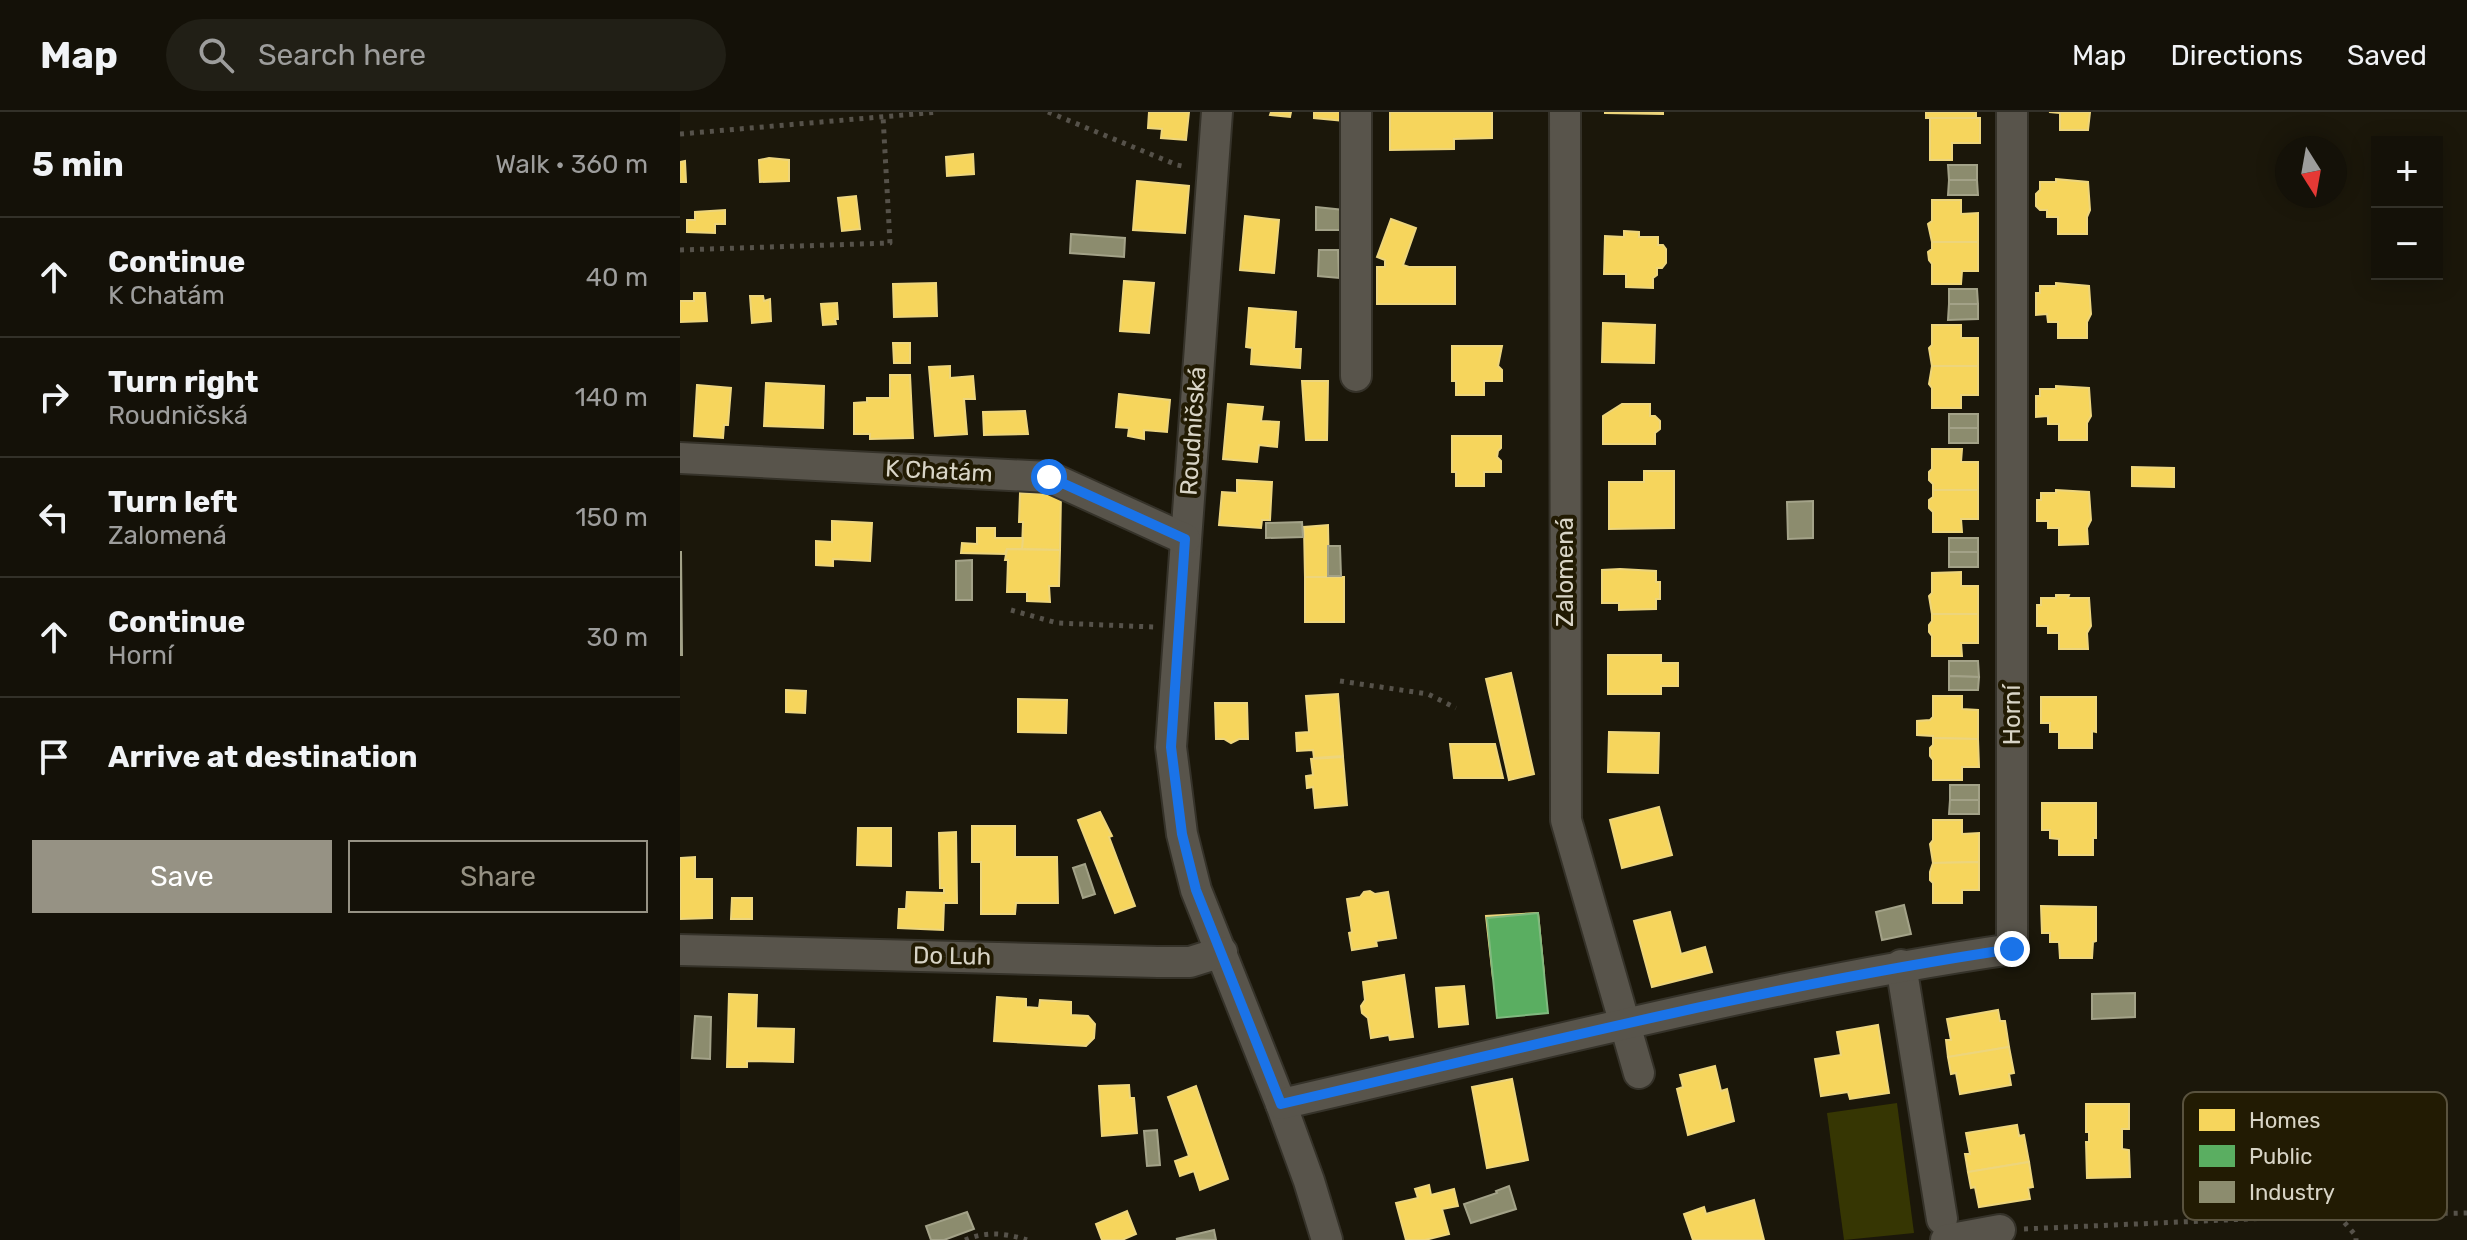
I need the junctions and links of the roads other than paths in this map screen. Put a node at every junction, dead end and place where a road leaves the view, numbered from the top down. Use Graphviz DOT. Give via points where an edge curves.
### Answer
graph roads {
  1 [pos="1217,112"];
  2 [pos="1356,112"];
  3 [pos="1565,112"];
  4 [pos="2012,112"];
  5 [pos="1356,376"];
  6 [pos="680,458"];
  7 [pos="1185,539"];
  8 [pos="680,950"];
  9 [pos="1222,952"];
  10 [pos="1901,965"];
  11 [pos="1625,1023"];
  12 [pos="1639,1073"];
  13 [pos="1281,1104"];
  14 [pos="1944,1229"];
  15 [pos="2000,1230"];
  16 [pos="1327,1240"];
  1 -- 7 [label="street, Roudničská"];
  2 -- 5 [label="street"];
  3 -- 11 [label="street, Zalomená" via="1566,820"];
  4 -- 10 [label="street, Horní" via="2012,949"];
  6 -- 7 [label="street, K Chatám" via="1049,477"];
  7 -- 9 [label="street, Roudničská" via="1171,747 1182,834 1196,890"];
  8 -- 9 [label="street, Do Luh" via="1158,962 1190,962"];
  9 -- 13 [label="street, Roudničská"];
  10 -- 11 [label="street"];
  10 -- 14 [label="street"];
  11 -- 12 [label="street, Zalomená"];
  11 -- 13 [label="street"];
  13 -- 16 [label="street, Roudničská"];
  14 -- 15 [label="street"];
}
